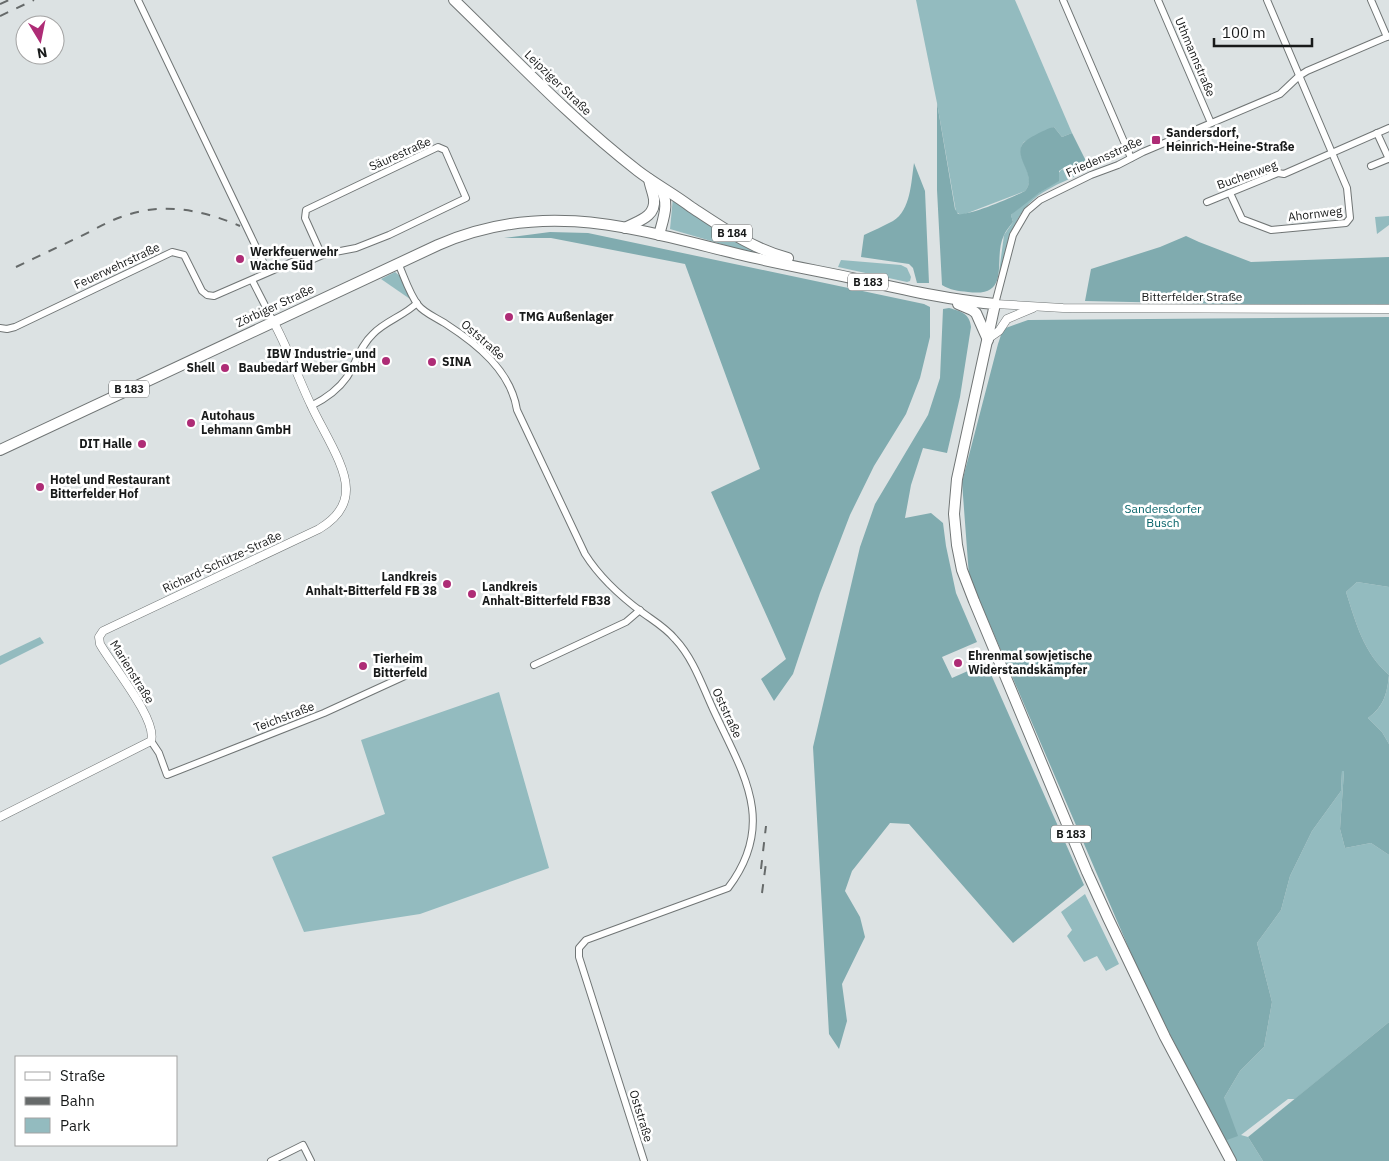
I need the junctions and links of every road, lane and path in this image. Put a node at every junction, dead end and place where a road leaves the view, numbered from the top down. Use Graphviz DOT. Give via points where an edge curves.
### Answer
graph roads {
  1 [pos="138,0"];
  2 [pos="454,0"];
  3 [pos="1063,0"];
  4 [pos="1158,0"];
  5 [pos="1268,0"];
  6 [pos="1371,0"];
  7 [pos="1388,36"];
  8 [pos="1299,76"];
  9 [pos="1211,123"];
  10 [pos="1389,128"];
  11 [pos="1377,133"];
  12 [pos="1332,152"];
  13 [pos="1131,158"];
  14 [pos="1389,159"];
  15 [pos="1371,166"];
  16 [pos="649,180"];
  17 [pos="658,186"];
  18 [pos="1230,193"];
  19 [pos="1207,202"];
  20 [pos="625,228"];
  21 [pos="659,235"];
  22 [pos="325,254"];
  23 [pos="398,263"];
  24 [pos="811,270"];
  25 [pos="268,272"];
  26 [pos="252,280"];
  27 [pos="950,298"];
  28 [pos="416,303"];
  29 [pos="995,304"];
  30 [pos="1035,307"];
  31 [pos="1389,309"];
  32 [pos="273,321"];
  33 [pos="0,328"];
  34 [pos="988,339"];
  35 [pos="311,406"];
  36 [pos="0,450"];
  37 [pos="640,610"];
  38 [pos="99,637"];
  39 [pos="534,665"];
  40 [pos="408,675"];
  41 [pos="151,741"];
  42 [pos="167,775"];
  43 [pos="0,816"];
  44 [pos="271,1161"];
  45 [pos="311,1161"];
  46 [pos="644,1161"];
  47 [pos="1231,1161"];
  1 -- 25 [label="street"];
  2 -- 16 [label="main road, Leipziger Straße / B 184" via="592,132"];
  3 -- 13 [label="street"];
  4 -- 9 [label="street, Uthmannstraße"];
  5 -- 8 [label="street, Ahornweg"];
  6 -- 7 [label="street"];
  7 -- 8 [label="street, Friedensstraße"];
  8 -- 9 [label="street, Friedensstraße" via="1280,94"];
  8 -- 12 [label="street, Ahornweg"];
  9 -- 13 [label="street, Friedensstraße"];
  10 -- 11 [label="street, Buchenweg"];
  11 -- 12 [label="street, Buchenweg"];
  11 -- 14 [label="street"];
  12 -- 18 [label="street, Buchenweg" via="1284,174 1278,173"];
  12 -- 18 [label="street, Ahornweg" via="1347,188 1350,218 1346,223 1271,230 1242,219"];
  13 -- 29 [label="street, Friedensstraße" via="1052,193 1028,211 1013,235"];
  14 -- 15 [label="street"];
  16 -- 17 [label="main road, B 184"];
  16 -- 20 [label="main road" via="654,200 652,211 646,218"];
  17 -- 21 [label="main road" via="666,203"];
  17 -- 24 [label="main road, B 184" via="749,244 799,261"];
  18 -- 19 [label="street, Buchenweg"];
  20 -- 21 [label="main road, Zörbiger Straße / B 183"];
  20 -- 23 [label="main road, Zörbiger Straße / B 183" via="576,221 516,222 459,236"];
  21 -- 24 [label="main road, B 183"];
  22 -- 22 [label="street, Säurestraße" via="356,248 389,235 466,198 445,150 438,148 306,210 305,218"];
  22 -- 25 [label="street, Säurestraße"];
  23 -- 28 [label="street, Oststraße"];
  23 -- 32 [label="main road, Zörbiger Straße / B 183"];
  24 -- 27 [label="main road, B 183"];
  25 -- 26 [label="street, Säurestraße"];
  26 -- 32 [label="street"];
  26 -- 33 [label="street, Feuerwehrstraße" via="218,296 207,294 200,288 186,257 172,252 15,327"];
  27 -- 29 [label="main road, B 183"];
  27 -- 34 [label="main road, B 183" via="976,314"];
  28 -- 35 [label="street" via="374,332 342,383"];
  28 -- 37 [label="street, Oststraße" via="468,338 503,374 585,554 602,577"];
  29 -- 30 [label="street, Bitterfelder Straße"];
  29 -- 34 [label="main road, B 183"];
  30 -- 31 [label="street, Bitterfelder Straße"];
  30 -- 34 [label="street" via="1008,318"];
  32 -- 35 [label="street"];
  32 -- 36 [label="main road, Zörbiger Straße / B 183"];
  34 -- 47 [label="main road, B 183" via="955,492 960,562 1097,894 1165,1037"];
  35 -- 38 [label="street, Richard-Schütze-Straße" via="343,471 346,498 335,516 319,529 108,628"];
  37 -- 39 [label="street" via="626,622"];
  37 -- 46 [label="street, Oststraße" via="669,632 687,655 746,779 753,818 747,854 728,888 586,940 579,948 579,957"];
  38 -- 41 [label="street, Marienstraße" via="103,649 145,715 152,732"];
  40 -- 42 [label="street, Teichstraße" via="324,713"];
  41 -- 42 [label="street, Marienstraße"];
  41 -- 43 [label="street"];
  44 -- 45 [label="street" via="303,1145"];
}
